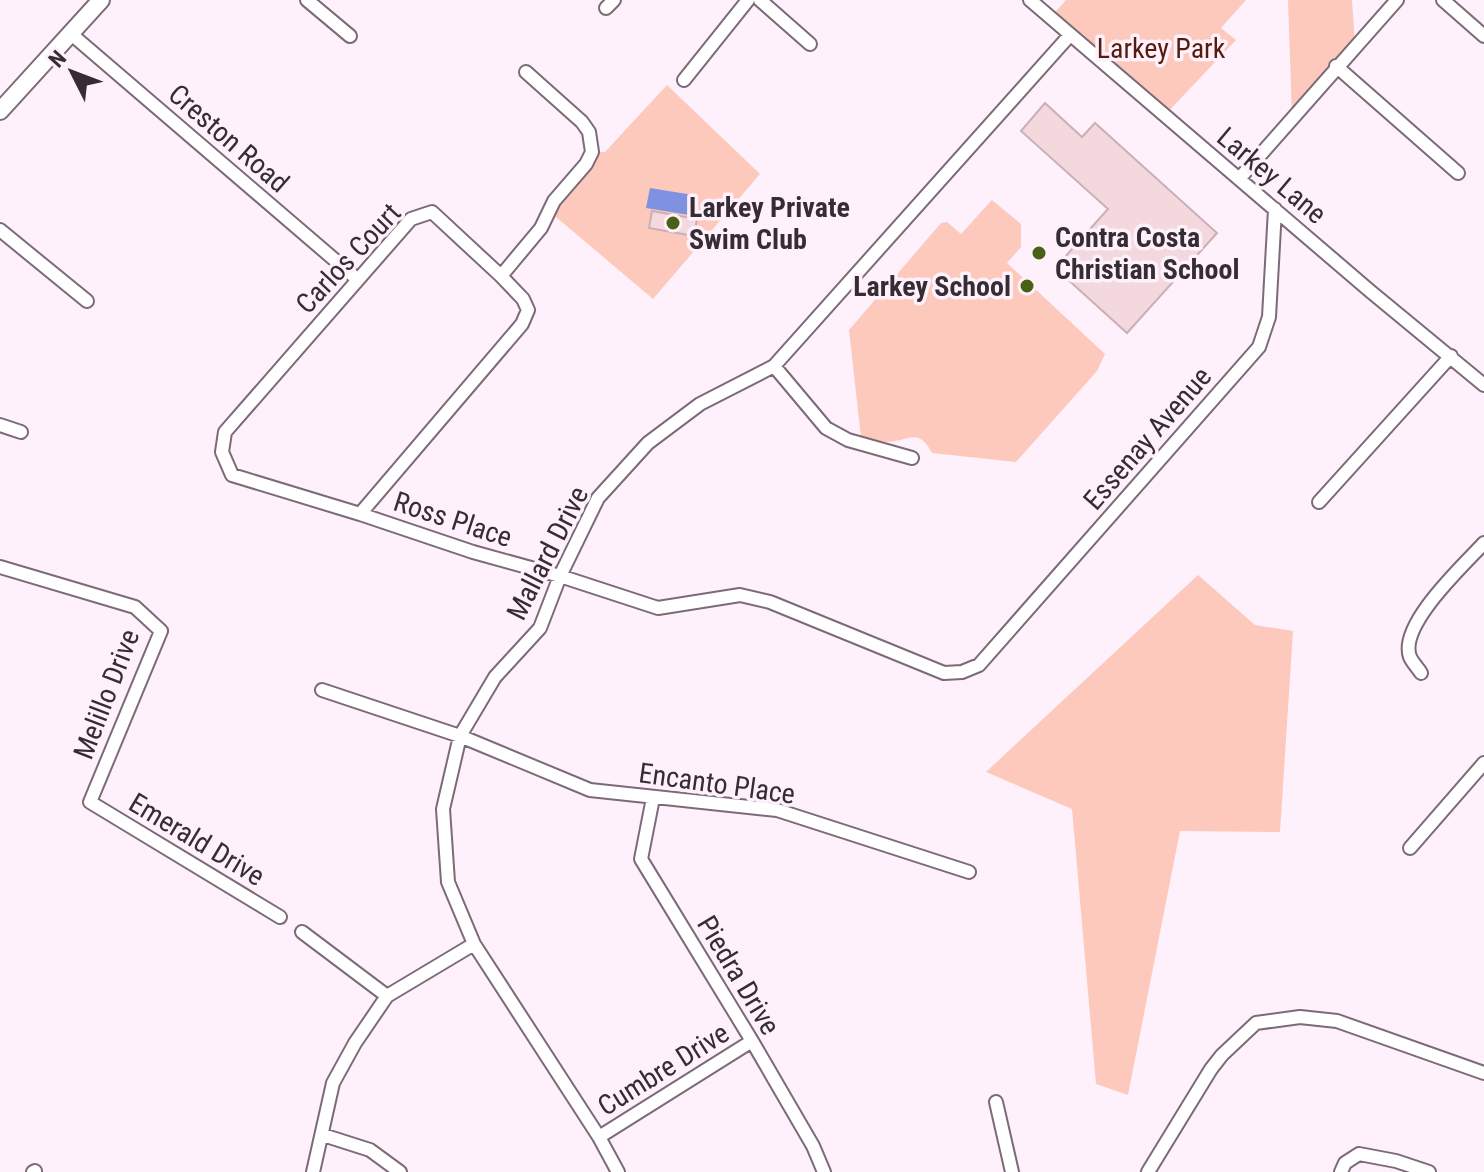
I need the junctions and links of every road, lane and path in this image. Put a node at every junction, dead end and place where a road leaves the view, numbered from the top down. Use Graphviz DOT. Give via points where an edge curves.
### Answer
graph roads {
  1 [pos="101,0"];
  2 [pos="307,0"];
  3 [pos="748,0"];
  4 [pos="760,0"];
  5 [pos="1030,0"];
  6 [pos="1397,0"];
  7 [pos="1443,0"];
  8 [pos="70,33"];
  9 [pos="1070,35"];
  10 [pos="350,36"];
  11 [pos="1484,36"];
  12 [pos="810,44"];
  13 [pos="1336,66"];
  14 [pos="526,72"];
  15 [pos="684,80"];
  16 [pos="0,111"];
  17 [pos="1458,173"];
  18 [pos="1239,179"];
  19 [pos="1275,209"];
  20 [pos="0,230"];
  21 [pos="501,276"];
  22 [pos="357,279"];
  23 [pos="87,301"];
  24 [pos="1451,356"];
  25 [pos="774,366"];
  26 [pos="1484,385"];
  27 [pos="0,425"];
  28 [pos="21,432"];
  29 [pos="912,458"];
  30 [pos="232,475"];
  31 [pos="1319,502"];
  32 [pos="360,514"];
  33 [pos="1484,543"];
  34 [pos="0,567"];
  35 [pos="560,576"];
  36 [pos="979,665"];
  37 [pos="1421,673"];
  38 [pos="322,690"];
  39 [pos="460,736"];
  40 [pos="1484,763"];
  41 [pos="653,798"];
  42 [pos="90,802"];
  43 [pos="1410,848"];
  44 [pos="969,872"];
  45 [pos="280,917"];
  46 [pos="302,932"];
  47 [pos="474,944"];
  48 [pos="387,996"];
  49 [pos="752,1041"];
  50 [pos="1484,1073"];
  51 [pos="996,1102"];
  52 [pos="323,1135"];
  53 [pos="599,1137"];
  54 [pos="313,1172"];
  55 [pos="400,1172"];
  56 [pos="618,1172"];
  57 [pos="824,1172"];
  58 [pos="1012,1172"];
  59 [pos="1148,1172"];
  60 [pos="1341,1172"];
  61 [pos="1429,1172"];
  1 -- 8 [label="main road"];
  2 -- 10 [label="street"];
  3 -- 15 [label="street"];
  4 -- 12 [label="street"];
  5 -- 9 [label="street, Larkey Lane"];
  6 -- 13 [label="street"];
  7 -- 11 [label="street"];
  8 -- 16 [label="main road"];
  8 -- 22 [label="street, Creston Road"];
  9 -- 18 [label="street, Larkey Lane"];
  9 -- 25 [label="street, Mallard Drive"];
  13 -- 17 [label="street"];
  13 -- 18 [label="street"];
  14 -- 21 [label="street" via="582,122 592,152"];
  18 -- 19 [label="street, Larkey Lane"];
  19 -- 24 [label="street, Larkey Lane"];
  19 -- 36 [label="street, Essenay Avenue" via="1269,317 1259,347"];
  20 -- 23 [label="street"];
  21 -- 22 [label="street, Carlos Court" via="432,212 411,219"];
  21 -- 32 [label="street, Carlos Court" via="527,304 522,324"];
  22 -- 30 [label="street, Carlos Court" via="225,432 222,452"];
  24 -- 26 [label="street, Larkey Lane"];
  24 -- 31 [label="street"];
  25 -- 29 [label="street" via="826,428 848,440"];
  25 -- 35 [label="street, Mallard Drive" via="700,404 648,443 598,498"];
  27 -- 28 [label="street"];
  30 -- 32 [label="street, Ross Place"];
  32 -- 35 [label="street, Ross Place"];
  33 -- 37 [label="street" via="1421,615 1409,637 1409,656"];
  34 -- 42 [label="street, Melillo Drive" via="135,607 161,631"];
  35 -- 36 [label="street, Ross Place" via="658,608 740,595 770,602 944,673"];
  35 -- 39 [label="street, Mallard Drive" via="540,628 495,677"];
  38 -- 39 [label="street, Encanto Place"];
  39 -- 41 [label="street, Encanto Place" via="590,790"];
  39 -- 47 [label="street, Mallard Drive" via="443,809 448,882"];
  40 -- 43 [label="street"];
  41 -- 44 [label="street, Encanto Place" via="777,810"];
  41 -- 49 [label="street, Piedra Drive" via="641,859"];
  42 -- 45 [label="street, Emerald Drive"];
  46 -- 48 [label="street"];
  47 -- 48 [label="street"];
  47 -- 53 [label="street, Mallard Drive"];
  48 -- 52 [label="street" via="333,1083"];
  49 -- 53 [label="street, Cumbre Drive"];
  49 -- 57 [label="street, Piedra Drive"];
  50 -- 59 [label="street" via="1337,1021 1300,1017 1256,1023 1211,1069"];
  51 -- 58 [label="street"];
  52 -- 54 [label="street"];
  52 -- 55 [label="street" via="370,1150"];
  53 -- 56 [label="street, Mallard Drive"];
  60 -- 61 [label="street" via="1359,1154"];
}
